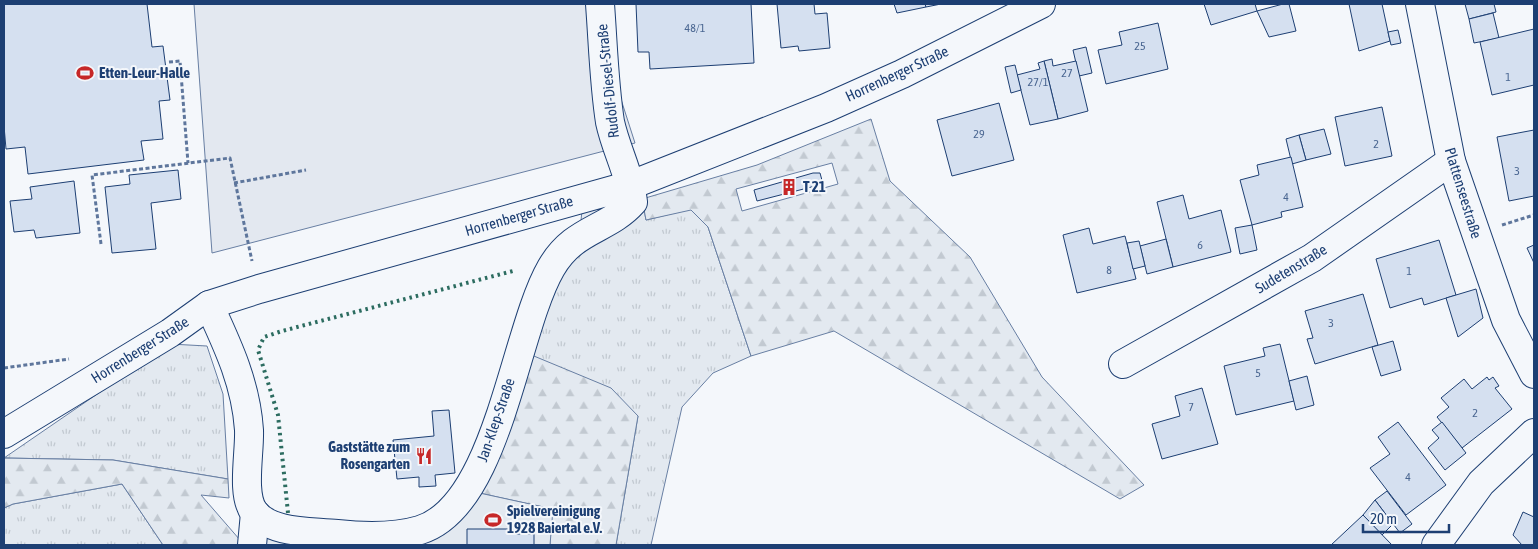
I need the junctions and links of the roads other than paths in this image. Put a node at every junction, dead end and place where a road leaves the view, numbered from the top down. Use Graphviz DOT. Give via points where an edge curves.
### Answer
graph roads {
  1 [pos="600,4"];
  2 [pos="1041,4"];
  3 [pos="1420,4"];
  4 [pos="1451,161"];
  5 [pos="631,184"];
  6 [pos="209,305"];
  7 [pos="1123,364"];
  8 [pos="1534,374"];
  9 [pos="4,434"];
  10 [pos="1534,434"];
  11 [pos="255,513"];
  12 [pos="252,545"];
  13 [pos="1436,545"];
  1 -- 5 [label="street, Rudolf-Diesel-Straße" via="610,120"];
  2 -- 5 [label="street, Horrenberger Straße" via="826,108"];
  3 -- 4 [label="street, Plattenseestraße"];
  4 -- 7 [label="street, Sudetenstraße" via="1312,258"];
  4 -- 8 [label="street, Plattenseestraße" via="1506,320"];
  5 -- 6 [label="street, Horrenberger Straße"];
  5 -- 11 [label="street, Jan-Klep-Straße" via="634,202 624,213 582,234 550,269 477,474 441,518 421,530 369,538 274,526"];
  6 -- 9 [label="street, Horrenberger Straße" via="170,333"];
  6 -- 11 [label="street" via="236,364 244,396 249,430 247,500"];
  10 -- 13 [label="street" via="1481,483"];
  11 -- 12 [label="street"];
}
